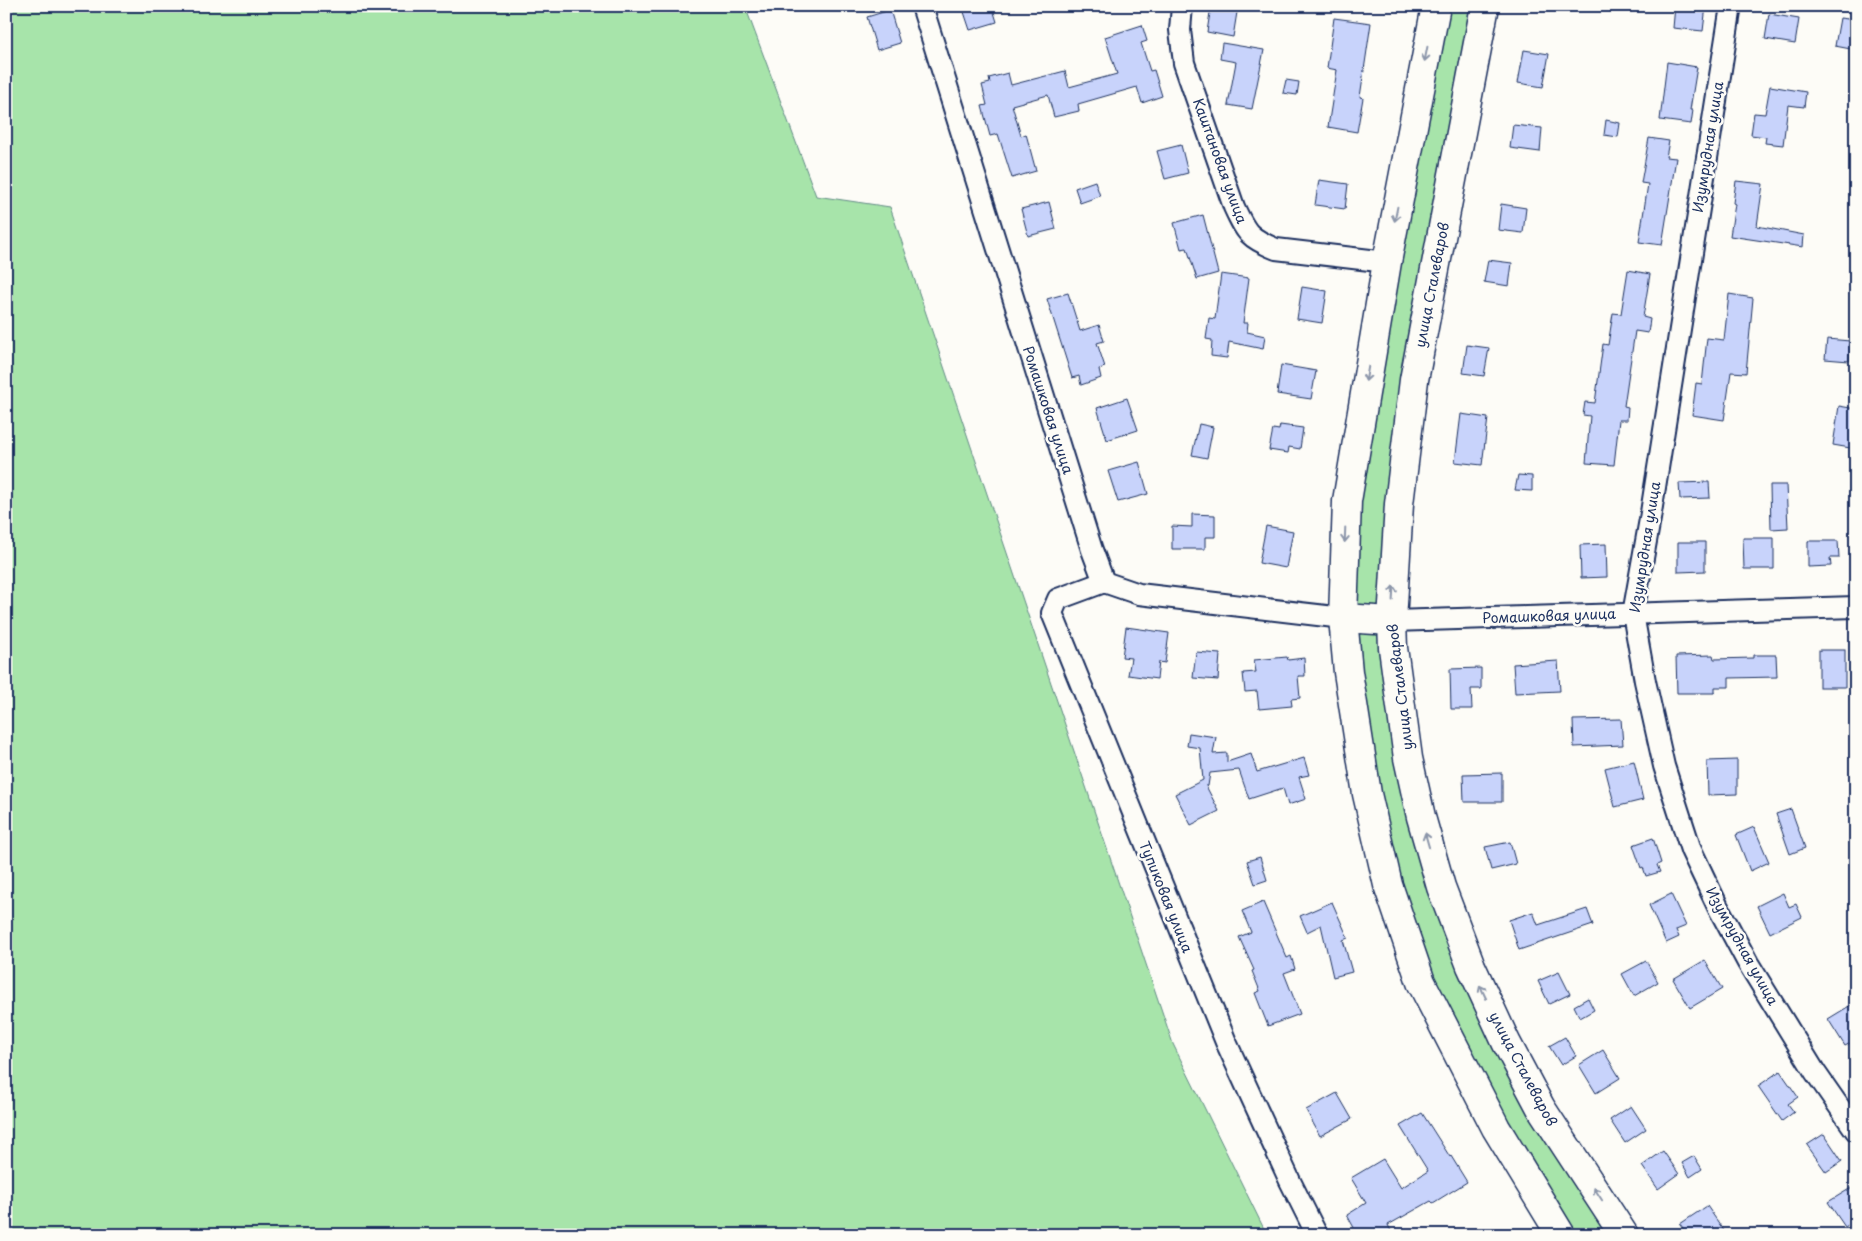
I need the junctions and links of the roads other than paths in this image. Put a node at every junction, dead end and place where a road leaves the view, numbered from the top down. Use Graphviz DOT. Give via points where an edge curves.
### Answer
graph roads {
  1 [pos="922,6"];
  2 [pos="1182,6"];
  3 [pos="1436,6"];
  4 [pos="1485,6"];
  5 [pos="1731,6"];
  6 [pos="1387,262"];
  7 [pos="1104,582"];
  8 [pos="1856,606"];
  9 [pos="1633,614"];
  10 [pos="1343,618"];
  11 [pos="1392,621"];
  12 [pos="1856,1131"];
  13 [pos="1317,1235"];
  14 [pos="1561,1235"];
  15 [pos="1624,1235"];
  1 -- 7 [label="street, Ромашковая улица"];
  2 -- 6 [label="street, Каштановая улица" via="1180,30 1184,63 1245,230 1259,242 1276,249"];
  3 -- 6 [label="main road, one-way"];
  11 -- 4 [label="main road, улица Сталеваров, one-way" via="1398,504 1414,380"];
  5 -- 9 [label="street, Изумрудная улица"];
  6 -- 10 [label="main road, one-way" via="1346,501"];
  7 -- 10 [label="street" via="1139,594"];
  7 -- 13 [label="street, Тупиковая улица" via="1058,599 1052,613 1226,1042"];
  8 -- 9 [label="street, Ромашковая улица"];
  9 -- 11 [label="street, Ромашковая улица"];
  9 -- 12 [label="street, Изумрудная улица" via="1664,766 1691,850 1748,963 1815,1072"];
  10 -- 11 [label="main road"];
  10 -- 14 [label="main road" via="1367,794 1388,885 1421,982 1496,1128"];
  15 -- 11 [label="main road, улица Сталеваров, one-way" via="1541,1108 1506,1042 1471,966 1441,887 1408,758"];
}
